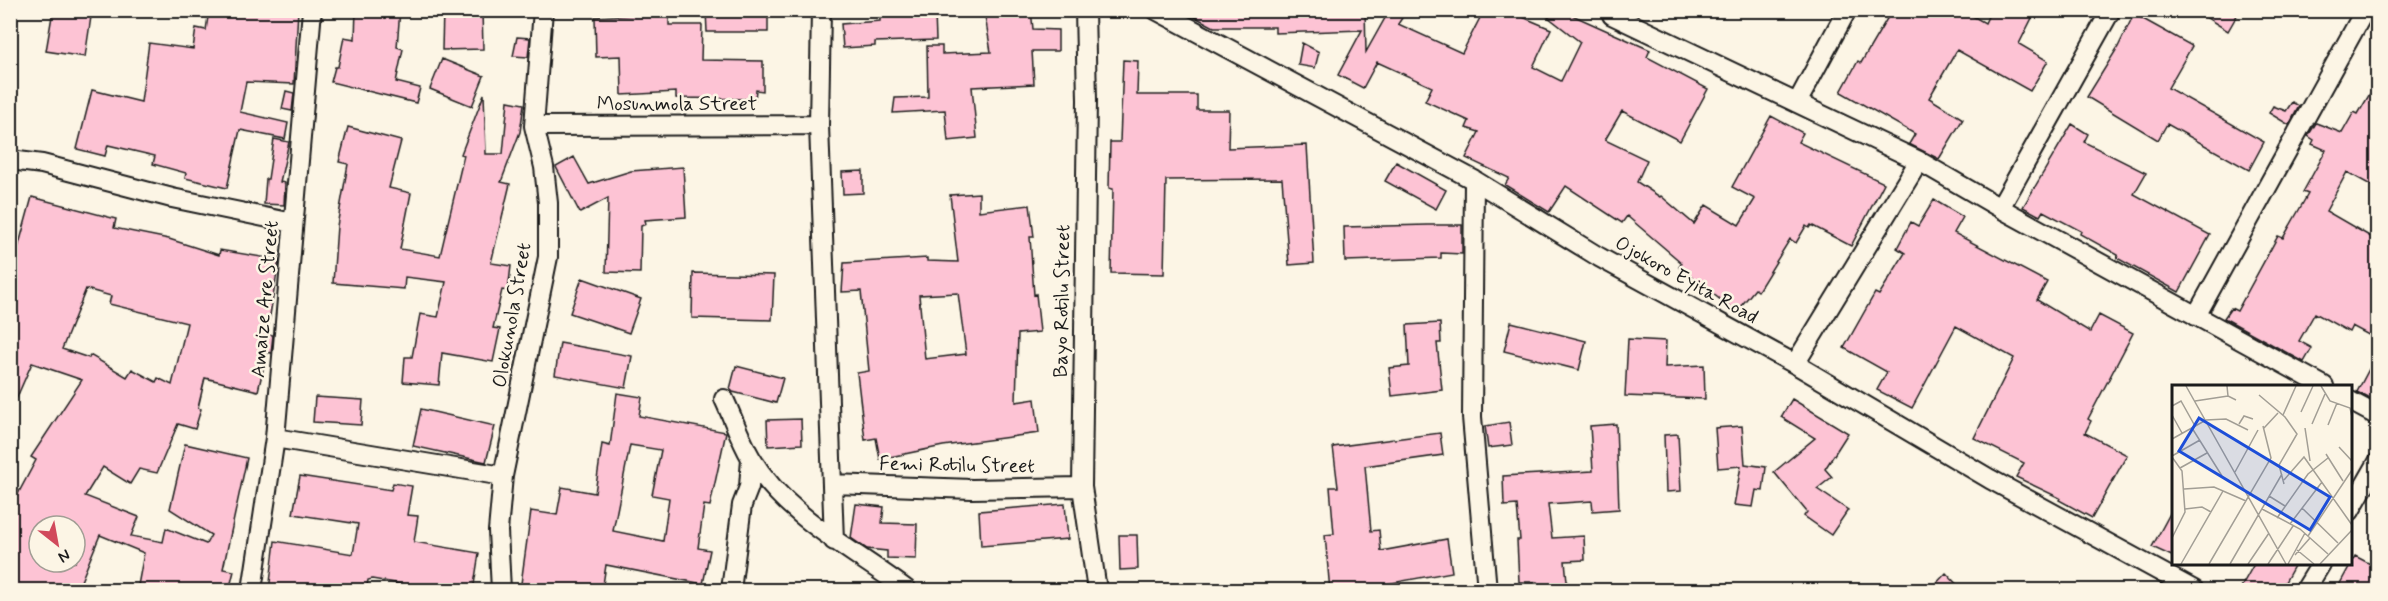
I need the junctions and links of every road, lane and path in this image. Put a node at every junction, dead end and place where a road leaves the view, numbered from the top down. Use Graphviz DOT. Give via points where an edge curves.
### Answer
graph roads {
  1 [pos="312,10"];
  2 [pos="543,10"];
  3 [pos="821,10"];
  4 [pos="1085,10"];
  5 [pos="1156,10"];
  6 [pos="1847,10"];
  7 [pos="2111,10"];
  8 [pos="2366,10"];
  9 [pos="1612,15"];
  10 [pos="1797,103"];
  11 [pos="819,125"];
  12 [pos="534,126"];
  13 [pos="10,160"];
  14 [pos="1919,161"];
  15 [pos="1474,180"];
  16 [pos="2000,208"];
  17 [pos="293,223"];
  18 [pos="2196,316"];
  19 [pos="1795,364"];
  20 [pos="2320,385"];
  21 [pos="724,399"];
  22 [pos="2352,402"];
  23 [pos="2378,416"];
  24 [pos="275,438"];
  25 [pos="751,458"];
  26 [pos="2376,469"];
  27 [pos="503,476"];
  28 [pos="832,484"];
  29 [pos="1082,487"];
  30 [pos="2352,508"];
  31 [pos="834,541"];
  32 [pos="2320,565"];
  33 [pos="252,591"];
  34 [pos="501,591"];
  35 [pos="731,591"];
  36 [pos="907,591"];
  37 [pos="1097,591"];
  38 [pos="1487,591"];
  39 [pos="2194,591"];
  40 [pos="2304,591"];
  1 -- 17 [label="street, Amaize Are Street"];
  2 -- 12 [label="street, Olokunola Street"];
  3 -- 11 [label="street"];
  4 -- 29 [label="street, Bayo Rotilu Street"];
  5 -- 15 [label="street, Ojokoro Eyita Road"];
  6 -- 10 [label="street"];
  7 -- 16 [label="street"];
  8 -- 18 [label="street"];
  9 -- 10 [label="street"];
  10 -- 14 [label="street"];
  11 -- 12 [label="street, Mosunmola Street"];
  11 -- 28 [label="street"];
  12 -- 27 [label="street, Olokunola Street" via="546,191 548,257"];
  13 -- 17 [label="street" via="42,164 172,198"];
  14 -- 16 [label="street"];
  14 -- 19 [label="street"];
  15 -- 19 [label="street, Ojokoro Eyita Road" via="1599,257"];
  15 -- 38 [label="street" via="1472,417"];
  16 -- 18 [label="street"];
  17 -- 24 [label="street, Amaize Are Street"];
  18 -- 20 [label="street"];
  19 -- 39 [label="street, Ojokoro Eyita Road" via="1990,479"];
  21 -- 25 [label="street"];
  22 -- 23 [label="street"];
  24 -- 27 [label="street"];
  24 -- 33 [label="street, Amaize Are Street"];
  25 -- 31 [label="street" via="777,491"];
  25 -- 35 [label="street"];
  26 -- 30 [label="street"];
  27 -- 34 [label="street, Olokunola Street" via="498,531"];
  28 -- 29 [label="street, Femi Rotilu Street" via="972,489"];
  28 -- 31 [label="street"];
  29 -- 37 [label="street, Bayo Rotilu Street"];
  31 -- 36 [label="street"];
  32 -- 40 [label="street"];
}
